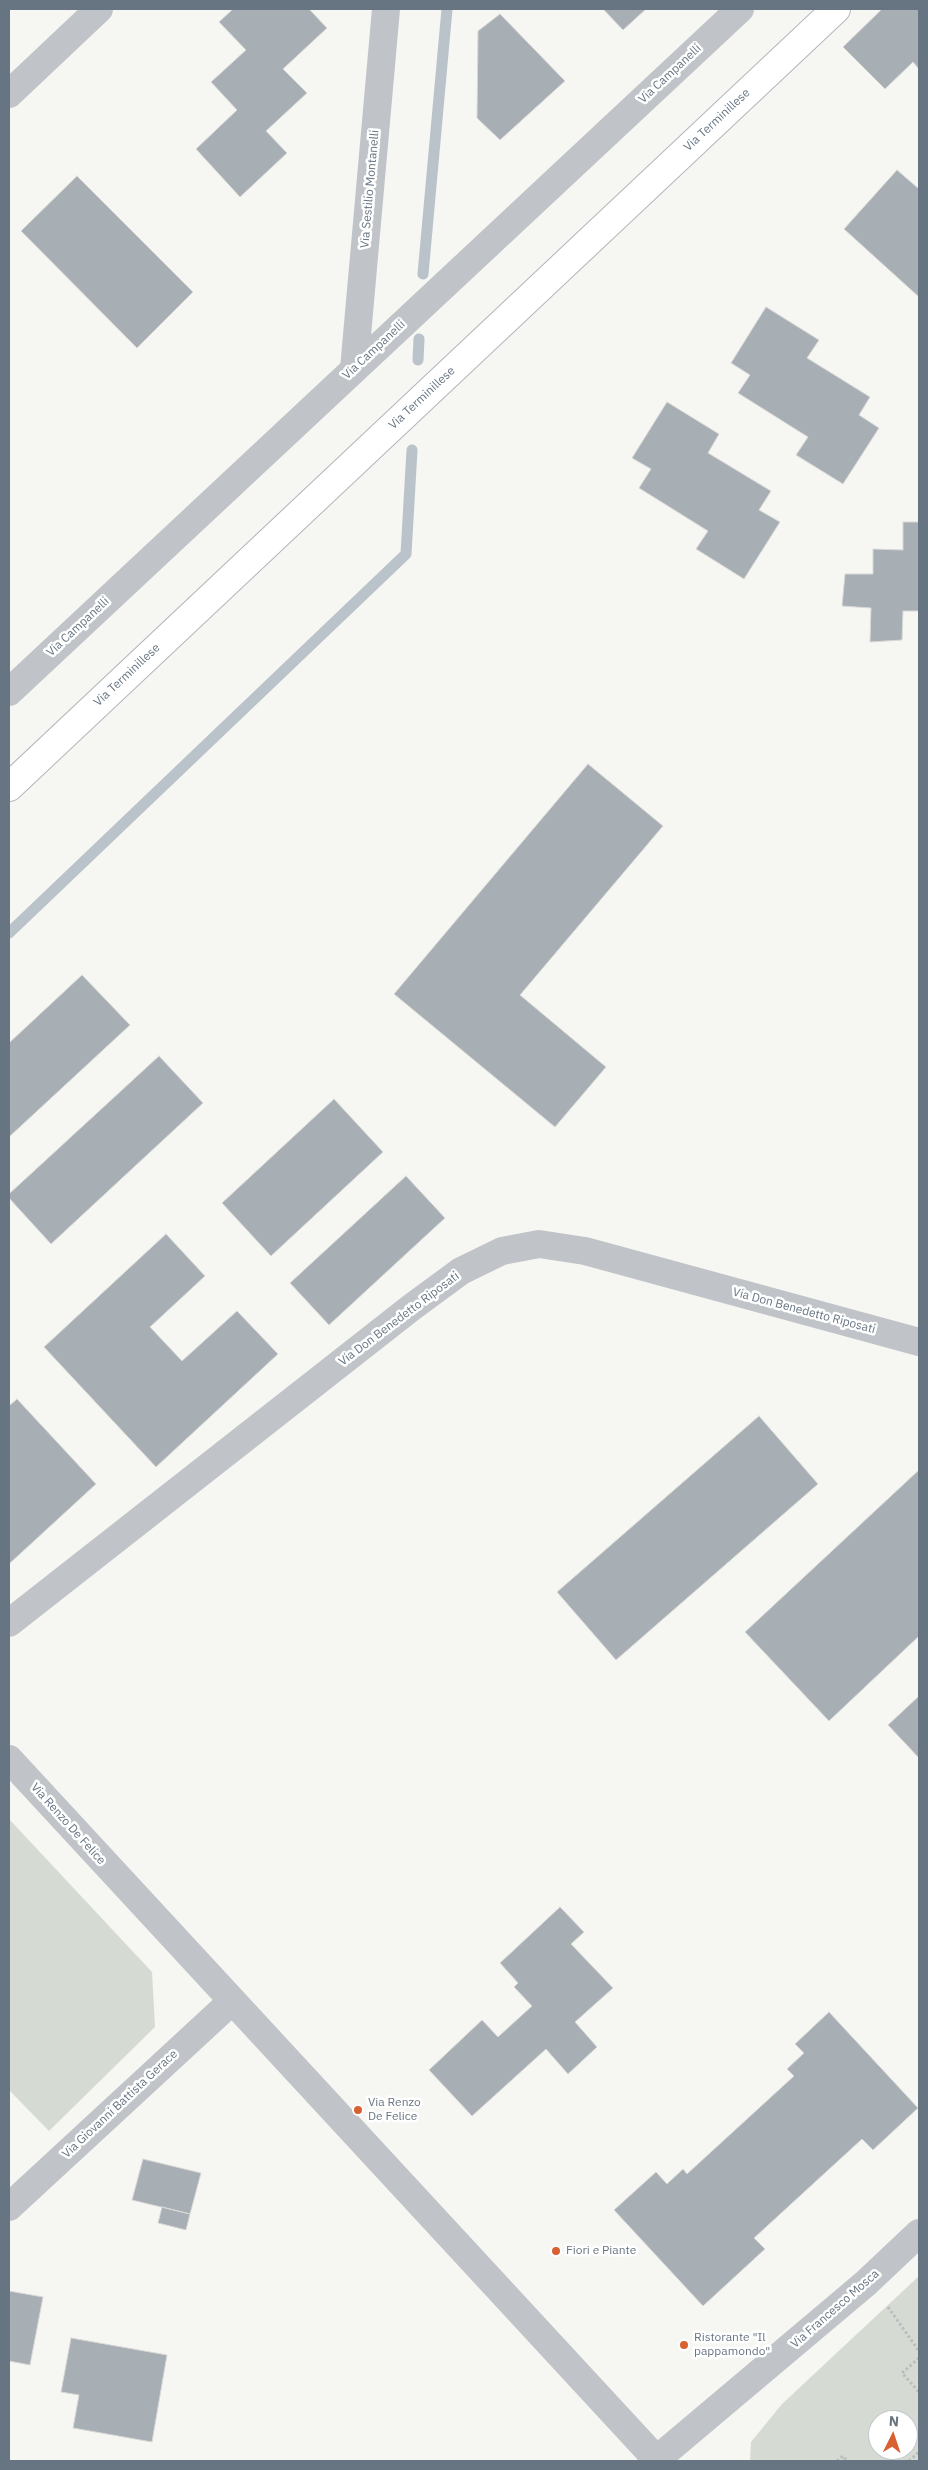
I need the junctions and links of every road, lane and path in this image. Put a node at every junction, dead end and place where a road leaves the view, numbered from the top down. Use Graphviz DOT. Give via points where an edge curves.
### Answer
graph roads {
  1 [pos="99,9"];
  2 [pos="386,9"];
  3 [pos="740,9"];
  4 [pos="836,9"];
  5 [pos="9,94"];
  6 [pos="354,369"];
  7 [pos="9,692"];
  8 [pos="9,787"];
  9 [pos="919,1342"];
  10 [pos="9,1622"];
  11 [pos="9,1758"];
  12 [pos="231,2002"];
  13 [pos="9,2207"];
  14 [pos="919,2233"];
  15 [pos="888,2307"];
  16 [pos="919,2351"];
  17 [pos="919,2358"];
  18 [pos="919,2392"];
  19 [pos="919,2452"];
  20 [pos="657,2461"];
  21 [pos="837,2461"];
  22 [pos="847,2461"];
  23 [pos="909,2461"];
  1 -- 5 [label="street"];
  2 -- 6 [label="street, Via Sestilio Montanelli"];
  3 -- 6 [label="street, Via Campanelli"];
  4 -- 8 [label="main road, Via Terminillese"];
  6 -- 7 [label="street, Via Campanelli"];
  9 -- 10 [label="street, Via Don Benedetto Riposati" via="585,1252 539,1244 502,1251 461,1271 412,1307"];
  11 -- 12 [label="street, Via Renzo De Felice"];
  12 -- 13 [label="street, Via Giovanni Battista Gerace"];
  12 -- 20 [label="street, Via Renzo De Felice"];
  14 -- 20 [label="street, Via Francesco Mosca" via="859,2289"];
  15 -- 16 [label="path"];
  17 -- 18 [label="path" via="902,2374"];
  19 -- 23 [label="path"];
  21 -- 22 [label="path" via="843,2456"];
}
